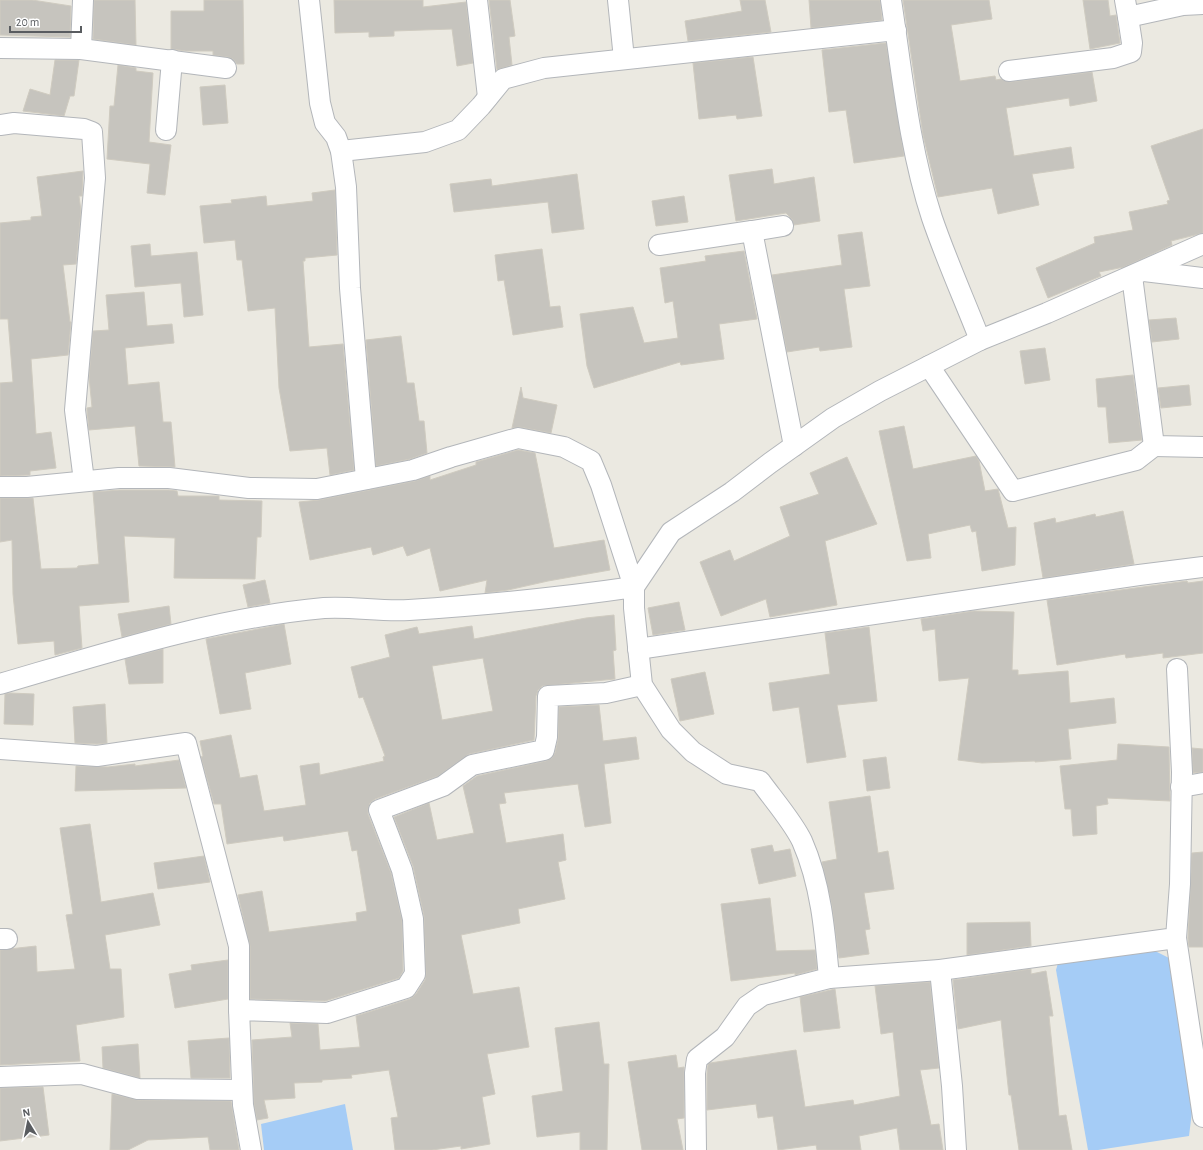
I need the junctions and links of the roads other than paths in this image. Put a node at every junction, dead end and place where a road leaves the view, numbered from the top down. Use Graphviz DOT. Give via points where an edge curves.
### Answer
graph roads {
  1 [pos="83,0"];
  2 [pos="309,0"];
  3 [pos="477,0"];
  4 [pos="618,0"];
  5 [pos="891,0"];
  6 [pos="1203,4"];
  7 [pos="1126,8"];
  8 [pos="896,30"];
  9 [pos="0,48"];
  10 [pos="81,49"];
  11 [pos="624,59"];
  12 [pos="172,60"];
  13 [pos="226,68"];
  14 [pos="1009,71"];
  15 [pos="488,97"];
  16 [pos="0,125"];
  17 [pos="166,130"];
  18 [pos="341,151"];
  19 [pos="783,226"];
  20 [pos="752,231"];
  21 [pos="1203,244"];
  22 [pos="659,245"];
  23 [pos="1138,274"];
  24 [pos="1203,278"];
  25 [pos="980,340"];
  26 [pos="929,366"];
  27 [pos="794,446"];
  28 [pos="1154,446"];
  29 [pos="1203,447"];
  30 [pos="366,480"];
  31 [pos="84,481"];
  32 [pos="0,487"];
  33 [pos="1203,567"];
  34 [pos="634,587"];
  35 [pos="638,650"];
  36 [pos="1177,669"];
  37 [pos="0,684"];
  38 [pos="642,685"];
  39 [pos="0,748"];
  40 [pos="1203,783"];
  41 [pos="1181,787"];
  42 [pos="1176,938"];
  43 [pos="940,970"];
  44 [pos="829,978"];
  45 [pos="239,1010"];
  46 [pos="0,1077"];
  47 [pos="242,1090"];
  48 [pos="1203,1117"];
  49 [pos="251,1150"];
  50 [pos="696,1150"];
  51 [pos="956,1150"];
  1 -- 10 [label="street"];
  2 -- 18 [label="street" via="320,103 325,123 336,137"];
  3 -- 15 [label="street"];
  4 -- 11 [label="street"];
  5 -- 8 [label="street"];
  6 -- 7 [label="street"];
  7 -- 14 [label="street" via="1132,43 1131,52 1113,58"];
  8 -- 11 [label="street"];
  8 -- 25 [label="street" via="919,169 932,218"];
  9 -- 10 [label="street"];
  10 -- 12 [label="street"];
  11 -- 15 [label="street" via="544,68 503,79"];
  12 -- 13 [label="street"];
  12 -- 17 [label="street"];
  15 -- 18 [label="street" via="458,130 425,142"];
  16 -- 31 [label="street" via="14,123 84,128 92,132 95,178 75,410"];
  18 -- 30 [label="street" via="346,187 350,288"];
  19 -- 20 [label="street"];
  20 -- 22 [label="street"];
  20 -- 27 [label="street"];
  21 -- 23 [label="street"];
  23 -- 24 [label="street"];
  23 -- 25 [label="street"];
  23 -- 28 [label="street"];
  25 -- 26 [label="street"];
  26 -- 27 [label="street" via="833,418"];
  26 -- 28 [label="street" via="1013,491 1136,460"];
  27 -- 34 [label="street" via="732,492 671,532"];
  28 -- 29 [label="street"];
  30 -- 31 [label="street" via="317,489 249,488 169,478"];
  30 -- 34 [label="street" via="413,470 518,438 564,447 591,461"];
  31 -- 32 [label="street"];
  33 -- 35 [label="street"];
  34 -- 35 [label="street"];
  34 -- 37 [label="street" via="556,598 406,610 325,608 249,619 132,646"];
  35 -- 38 [label="street"];
  36 -- 41 [label="street"];
  38 -- 44 [label="street" via="671,730 693,752 727,774 760,781 802,840 817,886"];
  38 -- 45 [label="street" via="606,692 548,696 544,750 472,765 443,786 379,810 402,870 413,919 415,974 406,988 327,1013"];
  39 -- 45 [label="street" via="98,756 186,743 239,946"];
  40 -- 41 [label="street"];
  41 -- 42 [label="street" via="1180,884"];
  42 -- 43 [label="street"];
  42 -- 48 [label="street"];
  43 -- 44 [label="street"];
  43 -- 51 [label="street"];
  44 -- 50 [label="street" via="763,996 747,1006 725,1037 696,1059"];
  45 -- 47 [label="street"];
  46 -- 47 [label="street" via="82,1074 138,1088"];
  47 -- 49 [label="street"];
}
